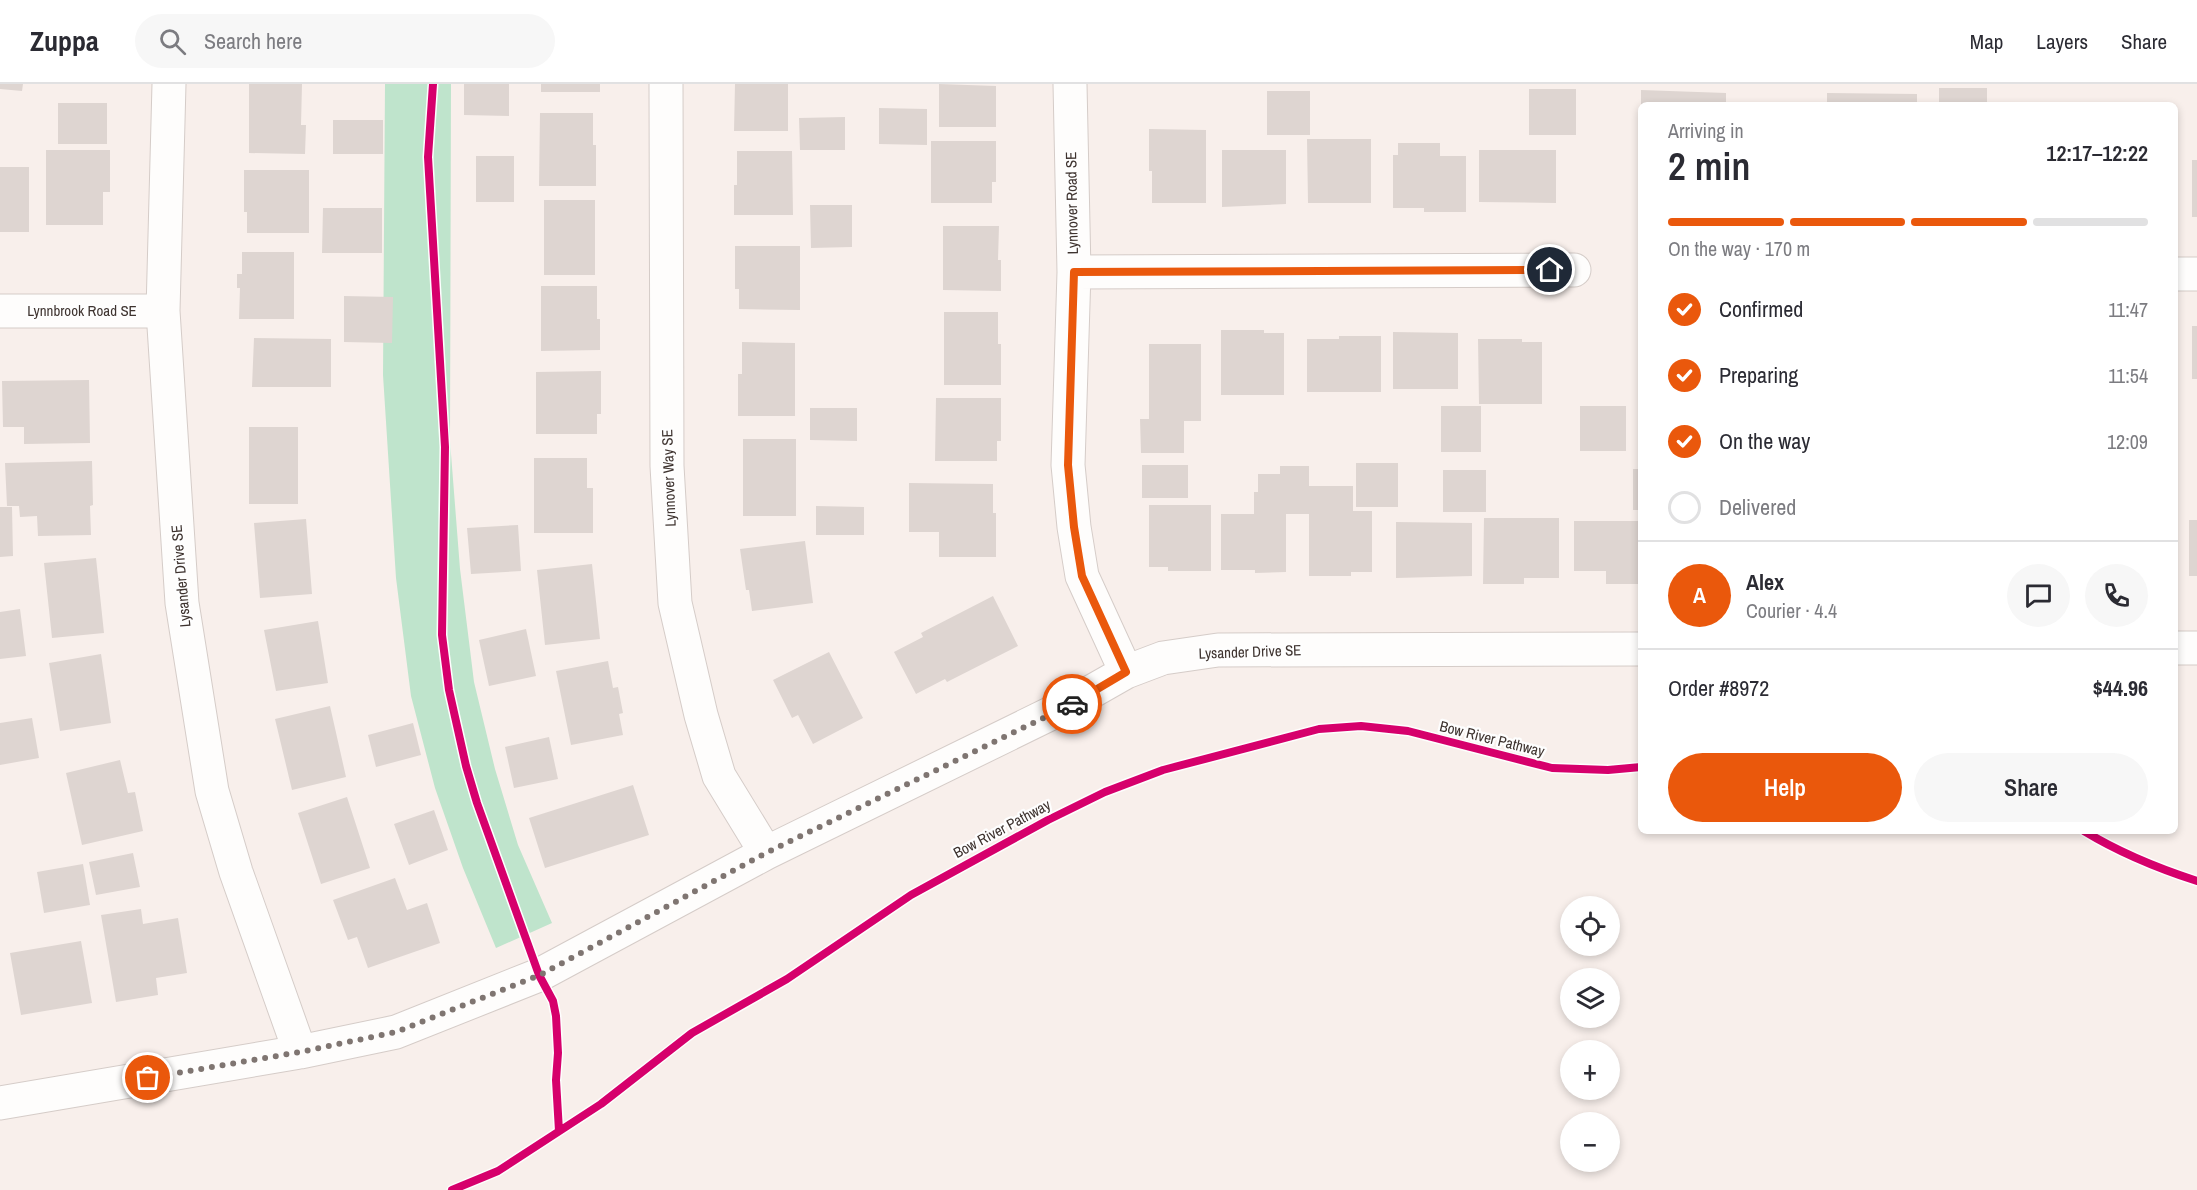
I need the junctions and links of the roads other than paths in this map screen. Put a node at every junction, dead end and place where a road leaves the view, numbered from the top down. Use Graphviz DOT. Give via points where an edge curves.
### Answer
graph roads {
  1 [pos="169,84"];
  2 [pos="666,84"];
  3 [pos="1070,84"];
  4 [pos="1574,270"];
  5 [pos="1074,272"];
  6 [pos="2178,274"];
  7 [pos="2197,274"];
  8 [pos="0,311"];
  9 [pos="164,311"];
  10 [pos="2178,648"];
  11 [pos="2197,648"];
  12 [pos="1638,649"];
  13 [pos="1126,672"];
  14 [pos="766,853"];
  15 [pos="300,1052"];
  16 [pos="0,1103"];
  1 -- 9 [label="street, Lysander Drive SE"];
  2 -- 14 [label="street, Lynnover Way SE" via="667,466 675,603 719,776"];
  3 -- 5 [label="street, Lynnover Road SE"];
  4 -- 5 [label="street"];
  5 -- 13 [label="street, Lynnover Road SE" via="1068,465 1074,527 1082,576"];
  6 -- 7 [label="street"];
  8 -- 9 [label="street, Lynnbrook Road SE"];
  9 -- 15 [label="street, Lysander Drive SE" via="182,603 212,791 236,872"];
  10 -- 11 [label="street"];
  12 -- 13 [label="street, Lysander Drive SE" via="1218,650 1163,658"];
  13 -- 14 [label="street, Lysander Drive SE" via="1068,705"];
  14 -- 15 [label="street, Lysander Drive SE" via="540,975 396,1032"];
  15 -- 16 [label="street, Lysander Drive SE"];
}
